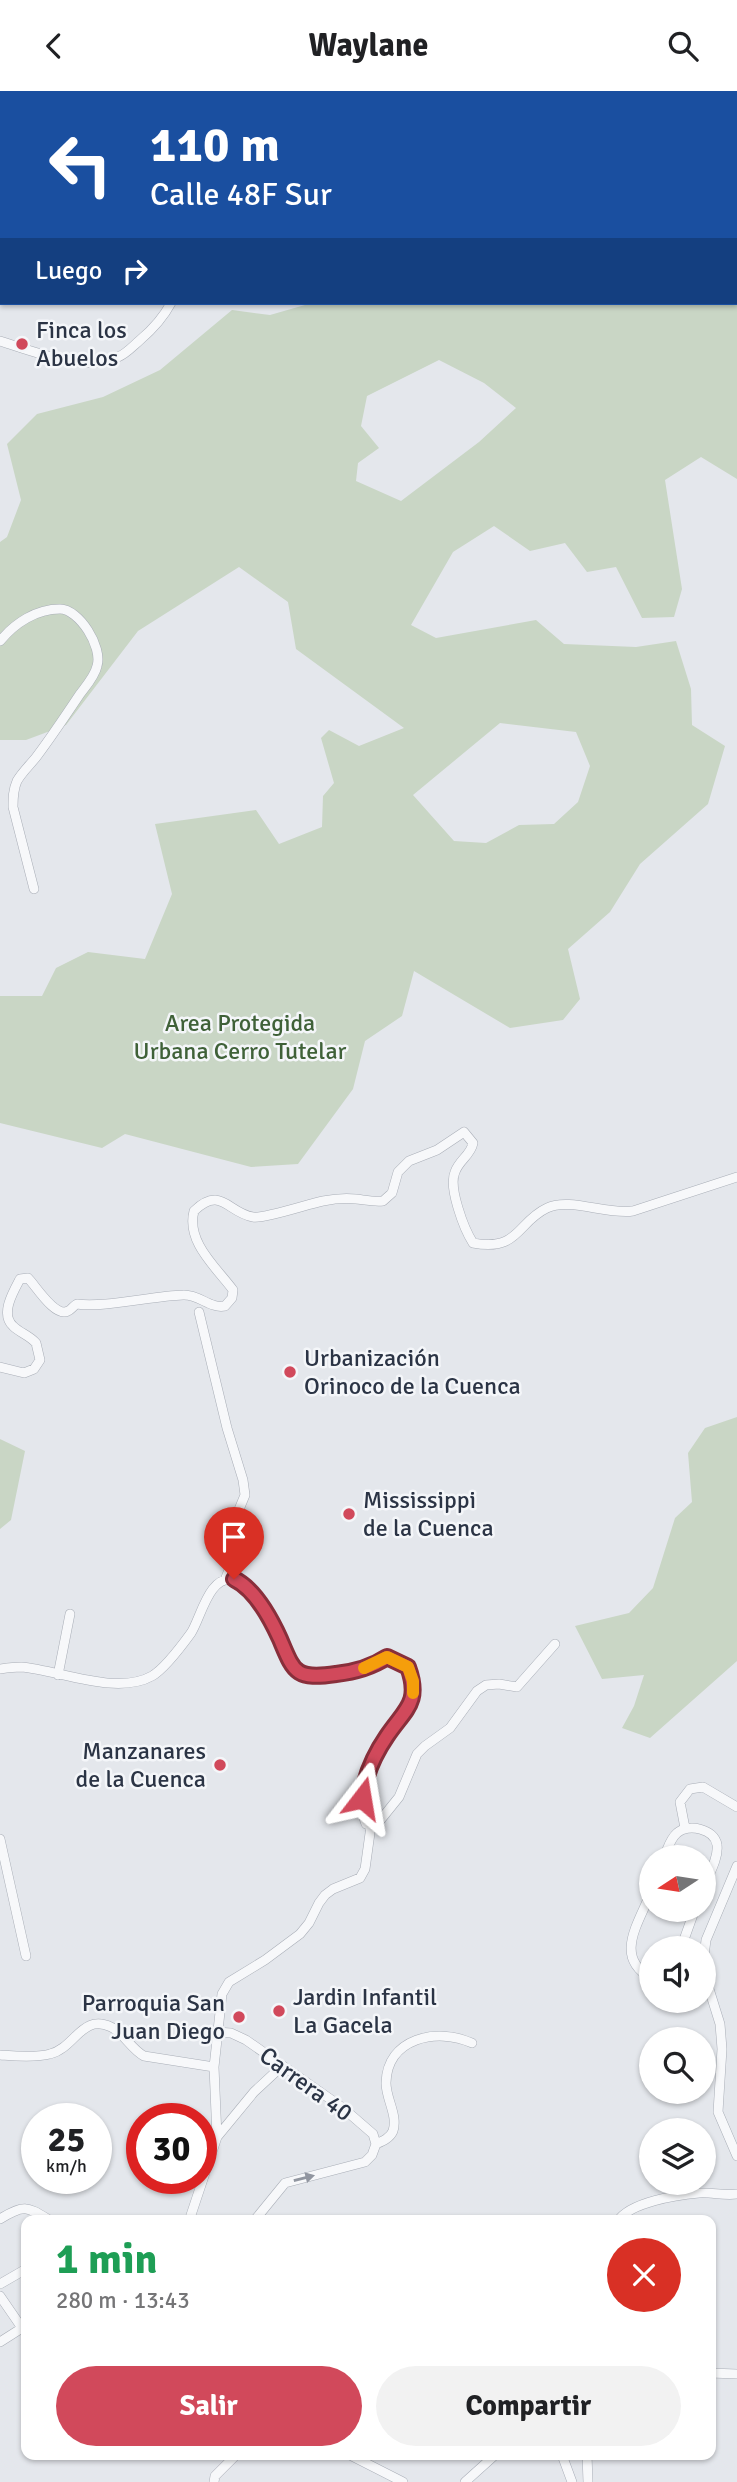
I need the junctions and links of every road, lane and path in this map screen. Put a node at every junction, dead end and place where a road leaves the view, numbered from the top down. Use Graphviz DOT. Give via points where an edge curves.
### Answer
graph roads {
  1 [pos="170,305"];
  2 [pos="0,341"];
  3 [pos="0,641"];
  4 [pos="34,889"];
  5 [pos="737,1177"];
  6 [pos="199,1312"];
  7 [pos="0,1367"];
  8 [pos="225,1580"];
  9 [pos="69,1614"];
  10 [pos="555,1644"];
  11 [pos="0,1669"];
  12 [pos="58,1675"];
  13 [pos="737,1807"];
  14 [pos="371,1826"];
  15 [pos="685,1828"];
  16 [pos="0,1839"];
  17 [pos="669,1845"];
  18 [pos="716,1853"];
  19 [pos="737,1866"];
  20 [pos="640,1922"];
  21 [pos="708,1936"];
  22 [pos="26,1956"];
  23 [pos="639,1971"];
  24 [pos="716,2011"];
  25 [pos="216,2032"];
  26 [pos="472,2043"];
  27 [pos="0,2055"];
  28 [pos="282,2066"];
  29 [pos="214,2067"];
  30 [pos="216,2103"];
  31 [pos="217,2137"];
  32 [pos="376,2144"];
  33 [pos="737,2156"];
  34 [pos="198,2194"];
  35 [pos="737,2194"];
  36 [pos="41,2215"];
  37 [pos="191,2215"];
  38 [pos="259,2215"];
  39 [pos="621,2215"];
  40 [pos="0,2219"];
  41 [pos="21,2272"];
  42 [pos="0,2284"];
  43 [pos="0,2296"];
  44 [pos="21,2327"];
  45 [pos="21,2329"];
  46 [pos="0,2343"];
  47 [pos="716,2373"];
  48 [pos="737,2375"];
  49 [pos="231,2460"];
  50 [pos="359,2460"];
  51 [pos="489,2460"];
  52 [pos="564,2460"];
  53 [pos="587,2460"];
  54 [pos="214,2482"];
  55 [pos="403,2482"];
  56 [pos="465,2482"];
  57 [pos="572,2482"];
  58 [pos="588,2482"];
  1 -- 2 [label="street" via="151,331 110,360 74,362"];
  3 -- 4 [label="street" via="34,613 61,609 68,610 91,633 98,650 92,677 18,779 13,794"];
  5 -- 7 [label="street" via="621,1213 572,1204 546,1208 520,1232 488,1246 473,1243 465,1231 453,1177 472,1149 472,1139 464,1132 409,1161 383,1201 325,1201 258,1217 223,1201 207,1201 194,1211 192,1230 233,1290 229,1303 220,1307 184,1295 76,1304 63,1312 51,1306 28,1278 20,1279 10,1297 7,1319 36,1343 40,1360 24,1373"];
  6 -- 8 [label="street" via="245,1495 228,1537"];
  8 -- 12 [label="street" via="207,1596 192,1631 154,1675 129,1682 92,1682"];
  8 -- 14 [label="street" via="247,1585 295,1670 312,1677 327,1676 387,1657 408,1667 413,1696 364,1781 362,1814"];
  9 -- 12 [label="street"];
  10 -- 14 [label="street" via="517,1687 486,1685 477,1691 450,1728 417,1754 398,1797"];
  11 -- 12 [label="street" via="21,1667"];
  13 -- 15 [label="street" via="703,1787 690,1789 680,1802"];
  14 -- 25 [label="street" via="360,1878 332,1889 300,1934 229,1982 222,1994"];
  15 -- 17 [label="street"];
  15 -- 18 [label="street" via="707,1832 717,1844"];
  16 -- 22 [label="street"];
  19 -- 21 [label="street"];
  20 -- 23 [label="street" via="630,1951"];
  24 -- 33 [label="street" via="722,2049 718,2112"];
  25 -- 28 [label="street, Carrera 40" via="231,2033"];
  25 -- 29 [label="street"];
  26 -- 32 [label="street" via="459,2037 427,2035 399,2053 388,2067 386,2083 393,2131"];
  27 -- 29 [label="street" via="50,2054 67,2046 90,2024 102,2024 114,2028 144,2056"];
  28 -- 31 [label="street"];
  28 -- 32 [label="street, Carrera 40" via="343,2108 373,2134"];
  29 -- 30 [label="street"];
  38 -- 32 [label="street, one-way" via="285,2183 365,2162"];
  34 -- 37 [label="street"];
  35 -- 39 [label="street" via="696,2193 633,2207"];
  36 -- 40 [label="street" via="28,2207"];
  41 -- 42 [label="street"];
  43 -- 44 [label="street"];
  45 -- 46 [label="street"];
  47 -- 48 [label="street"];
  49 -- 54 [label="street"];
  50 -- 55 [label="street"];
  51 -- 56 [label="street"];
  52 -- 57 [label="street"];
  53 -- 58 [label="street"];
}
